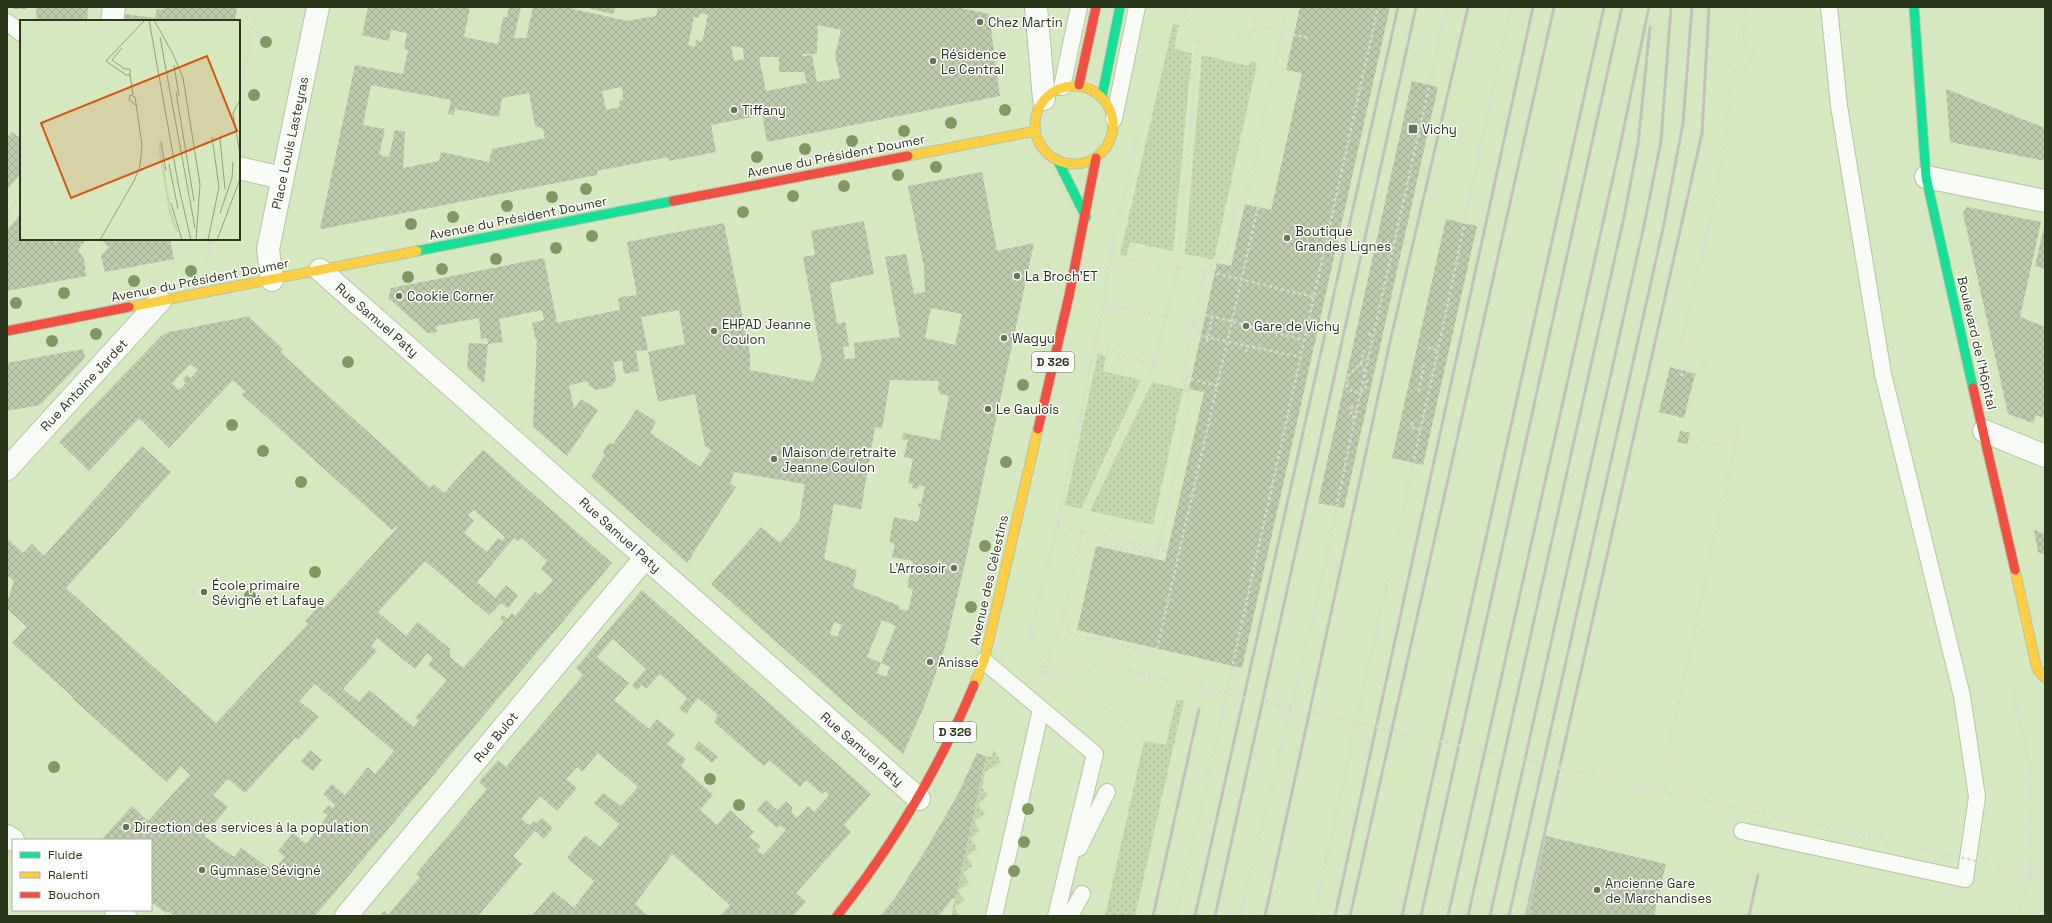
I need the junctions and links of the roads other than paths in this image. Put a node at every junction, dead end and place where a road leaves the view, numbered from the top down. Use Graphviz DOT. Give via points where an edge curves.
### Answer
graph roads {
  1 [pos="114,7"];
  2 [pos="318,7"];
  3 [pos="1036,7"];
  4 [pos="1079,7"];
  5 [pos="1096,7"];
  6 [pos="1120,7"];
  7 [pos="1137,7"];
  8 [pos="1830,7"];
  9 [pos="1914,7"];
  10 [pos="112,20"];
  11 [pos="7,22"];
  12 [pos="20,32"];
  13 [pos="1079,85"];
  14 [pos="1062,87"];
  15 [pos="1102,96"];
  16 [pos="1044,99"];
  17 [pos="1114,118"];
  18 [pos="1035,131"];
  19 [pos="1096,158"];
  20 [pos="1058,161"];
  21 [pos="240,168"];
  22 [pos="1926,177"];
  23 [pos="282,178"];
  24 [pos="2045,201"];
  25 [pos="1086,217"];
  26 [pos="320,270"];
  27 [pos="272,280"];
  28 [pos="160,301"];
  29 [pos="7,331"];
  30 [pos="1984,431"];
  31 [pos="2045,456"];
  32 [pos="7,468"];
  33 [pos="645,558"];
  34 [pos="984,661"];
  35 [pos="2045,678"];
  36 [pos="1040,709"];
  37 [pos="1107,792"];
  38 [pos="920,800"];
  39 [pos="1742,831"];
  40 [pos="1066,872"];
  41 [pos="1082,894"];
  42 [pos="346,916"];
  43 [pos="837,916"];
  44 [pos="994,916"];
  45 [pos="1056,916"];
  46 [pos="1070,916"];
  1 -- 10 [label="street"];
  2 -- 23 [label="street, Place Louis Lasteyras"];
  3 -- 16 [label="street"];
  4 -- 14 [label="lane"];
  5 -- 13 [label="street"];
  6 -- 15 [label="street"];
  7 -- 17 [label="lane"];
  8 -- 39 [label="lane" via="1839,106 1883,374 1962,696 1977,797 1965,879"];
  9 -- 22 [label="street, Boulevard de l'Hôpital"];
  11 -- 12 [label="lane"];
  13 -- 14 [label="street"];
  13 -- 15 [label="street"];
  14 -- 16 [label="street" via="1052,91"];
  15 -- 17 [label="street"];
  16 -- 18 [label="street" via="1036,114"];
  17 -- 19 [label="street" via="1114,130 1110,141 1105,151"];
  18 -- 20 [label="street" via="1039,143 1047,154"];
  18 -- 26 [label="street, Avenue du Président Doumer"];
  19 -- 20 [label="street" via="1084,163"];
  19 -- 25 [label="street, Avenue des Célestins / D 326"];
  20 -- 25 [label="street"];
  21 -- 23 [label="street"];
  22 -- 24 [label="street"];
  22 -- 30 [label="street, Boulevard de l'Hôpital"];
  23 -- 27 [label="street, Place Louis Lasteyras" via="268,249"];
  25 -- 34 [label="street, Avenue des Célestins / D 326"];
  26 -- 27 [label="street, Avenue du Président Doumer"];
  26 -- 33 [label="street, Rue Samuel Paty"];
  27 -- 28 [label="street, Avenue du Président Doumer"];
  28 -- 29 [label="street, Avenue du Président Doumer"];
  28 -- 32 [label="street, Rue Antoine Jardet"];
  30 -- 31 [label="street"];
  30 -- 35 [label="street, Boulevard de l'Hôpital" via="2038,669"];
  33 -- 38 [label="street, Rue Samuel Paty"];
  33 -- 42 [label="street, Rue Bulot"];
  34 -- 36 [label="lane"];
  34 -- 38 [label="street, Avenue des Célestins / D 326" via="963,715"];
  36 -- 40 [label="lane" via="1095,754"];
  36 -- 44 [label="lane"];
  37 -- 40 [label="lane"];
  38 -- 43 [label="street, Avenue des Célestins / D 326" via="866,881"];
  40 -- 45 [label="lane"];
  41 -- 46 [label="lane"];
}
